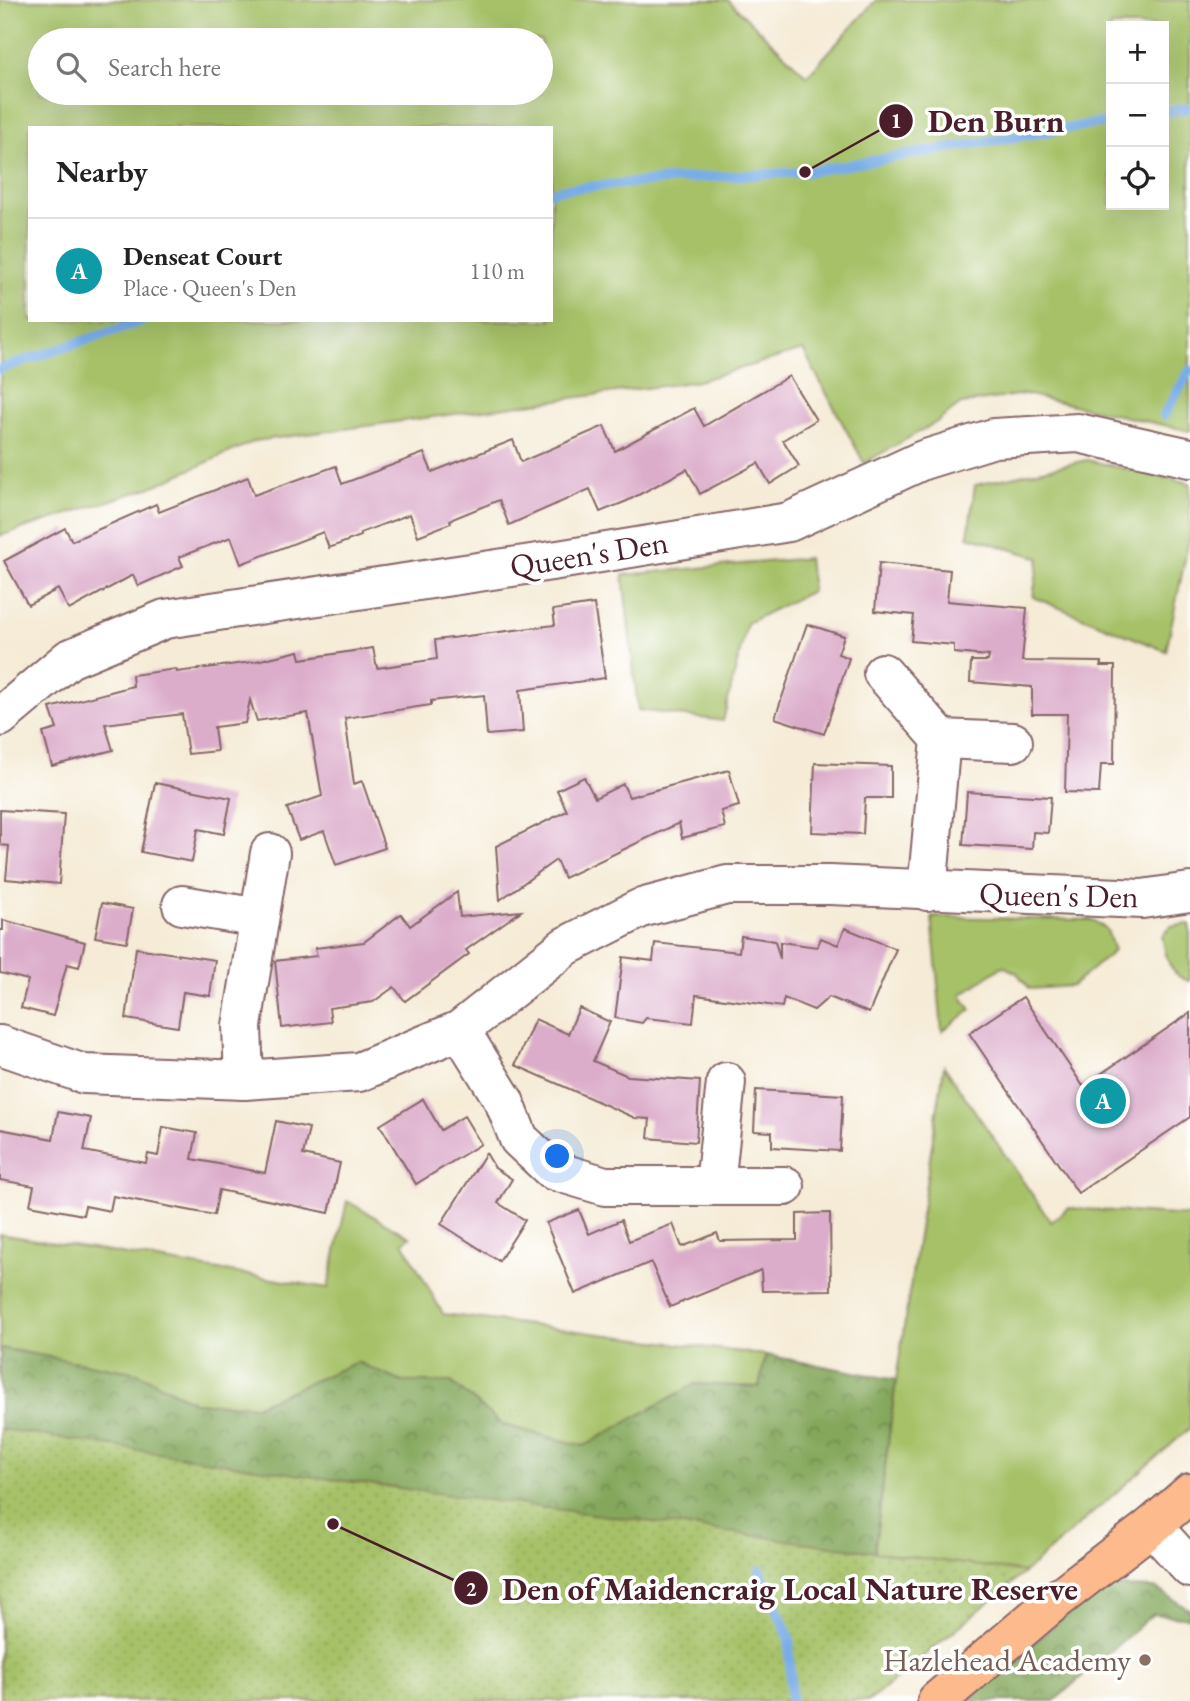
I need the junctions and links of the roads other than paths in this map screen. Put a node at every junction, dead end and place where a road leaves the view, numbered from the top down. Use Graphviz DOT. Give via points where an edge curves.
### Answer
graph roads {
  1 [pos="1190,458"];
  2 [pos="883,673"];
  3 [pos="0,717"];
  4 [pos="941,739"];
  5 [pos="1013,742"];
  6 [pos="270,853"];
  7 [pos="927,891"];
  8 [pos="1190,892"];
  9 [pos="182,905"];
  10 [pos="258,918"];
  11 [pos="460,1030"];
  12 [pos="0,1045"];
  13 [pos="244,1080"];
  14 [pos="726,1082"];
  15 [pos="715,1185"];
  16 [pos="785,1186"];
  17 [pos="1190,1493"];
  18 [pos="1152,1526"];
  19 [pos="1190,1568"];
  20 [pos="937,1701"];
  1 -- 3 [label="street, Queen's Den" via="1078,433 994,438 923,460 789,522 165,619 69,659"];
  2 -- 4 [label="street"];
  4 -- 5 [label="street"];
  4 -- 7 [label="street"];
  6 -- 10 [label="street"];
  7 -- 8 [label="street, Queen's Den" via="1142,899"];
  7 -- 11 [label="street, Queen's Den" via="727,885 641,908 566,946"];
  9 -- 10 [label="street"];
  10 -- 13 [label="street" via="243,1026"];
  11 -- 13 [label="street, Queen's Den" via="359,1072"];
  11 -- 15 [label="street" via="504,1101 519,1139 551,1170 605,1186"];
  12 -- 13 [label="street, Queen's Den" via="84,1074"];
  14 -- 15 [label="street"];
  15 -- 16 [label="street"];
  17 -- 18 [label="main road"];
  18 -- 19 [label="street"];
  18 -- 20 [label="main road"];
}
